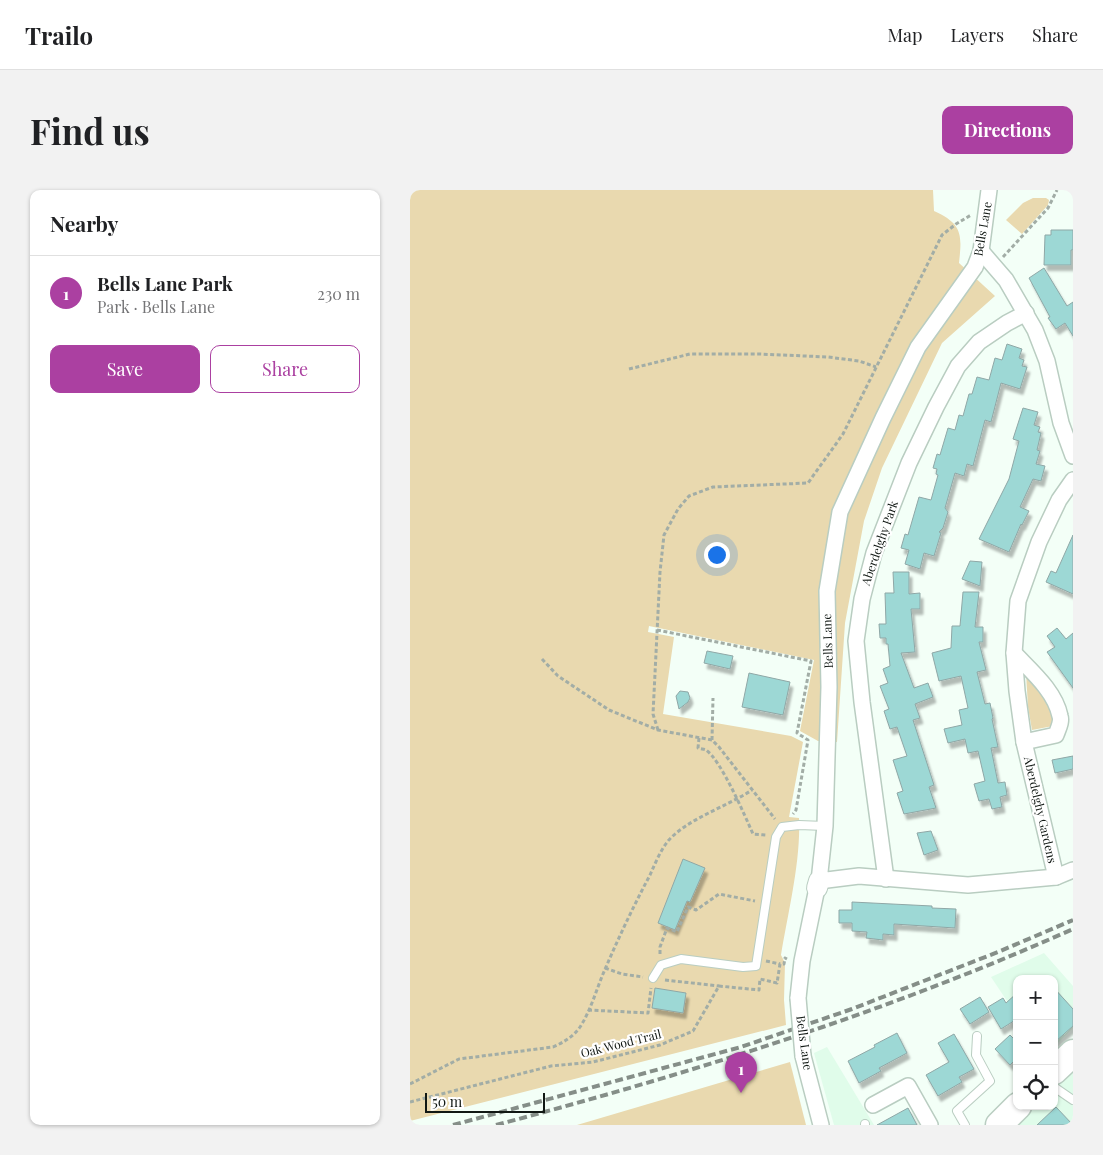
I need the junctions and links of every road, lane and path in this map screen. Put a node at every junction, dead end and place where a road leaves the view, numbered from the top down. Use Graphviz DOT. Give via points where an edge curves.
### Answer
graph roads {
  1 [pos="989,190"];
  2 [pos="1057,190"];
  3 [pos="987,206"];
  4 [pos="981,251"];
  5 [pos="995,267"];
  6 [pos="1026,313"];
  7 [pos="876,367"];
  8 [pos="629,369"];
  9 [pos="1073,456"];
  10 [pos="1073,480"];
  11 [pos="657,630"];
  12 [pos="1014,653"];
  13 [pos="542,659"];
  14 [pos="713,698"];
  15 [pos="658,730"];
  16 [pos="699,738"];
  17 [pos="712,740"];
  18 [pos="1024,742"];
  19 [pos="752,790"];
  20 [pos="738,799"];
  21 [pos="785,826"];
  22 [pos="825,826"];
  23 [pos="776,837"];
  24 [pos="1073,870"];
  25 [pos="1056,877"];
  26 [pos="886,879"];
  27 [pos="818,884"];
  28 [pos="766,903"];
  29 [pos="784,961"];
  30 [pos="661,965"];
  31 [pos="605,968"];
  32 [pos="653,978"];
  33 [pos="719,986"];
  34 [pos="588,1010"];
  35 [pos="978,1036"];
  36 [pos="1073,1053"];
  37 [pos="1058,1067"];
  38 [pos="410,1084"];
  39 [pos="1058,1090"];
  40 [pos="1073,1100"];
  41 [pos="410,1102"];
  42 [pos="873,1105"];
  43 [pos="1014,1110"];
  44 [pos="822,1125"];
  45 [pos="930,1125"];
  46 [pos="965,1125"];
  47 [pos="999,1125"];
  1 -- 3 [label="street, Bells Lane"];
  2 -- 5 [label="path" via="1048,208"];
  3 -- 4 [label="street, Bells Lane"];
  3 -- 7 [label="path" via="942,235"];
  4 -- 5 [label="street"];
  4 -- 22 [label="street, Bells Lane" via="975,267 918,347 840,512 826,592 830,688"];
  5 -- 6 [label="street"];
  6 -- 9 [label="street" via="1047,361 1061,423"];
  6 -- 26 [label="street, Aberdelghy Park" via="979,342 958,366 908,463 874,553 862,599 856,641"];
  7 -- 8 [label="path" via="828,357 690,354"];
  7 -- 11 [label="path" via="843,434 808,483 713,487 689,496 678,509 664,535"];
  10 -- 12 [label="street, Aberdelghy Gardens" via="1039,542 1018,601"];
  11 -- 15 [label="path" via="653,714"];
  11 -- 21 [label="path" via="811,661 796,733 808,740 796,810"];
  12 -- 18 [label="street, Aberdelghy Gardens"];
  12 -- 18 [label="street, Aberdelghy Gardens" via="1050,693 1060,717 1056,735"];
  13 -- 15 [label="path" via="558,676 609,710"];
  14 -- 17 [label="path"];
  15 -- 16 [label="path"];
  16 -- 17 [label="path"];
  16 -- 20 [label="path" via="698,748 713,757"];
  17 -- 19 [label="path"];
  18 -- 25 [label="street, Aberdelghy Gardens"];
  19 -- 20 [label="path"];
  19 -- 21 [label="path"];
  20 -- 23 [label="path" via="752,834"];
  20 -- 31 [label="path" via="686,825 666,844"];
  21 -- 22 [label="lane"];
  21 -- 23 [label="lane"];
  22 -- 27 [label="street, Bells Lane"];
  23 -- 28 [label="lane"];
  24 -- 25 [label="street"];
  25 -- 26 [label="street" via="968,885"];
  26 -- 27 [label="street" via="859,876"];
  27 -- 44 [label="street, Bells Lane, bridge" via="802,960 798,998 803,1056"];
  28 -- 30 [label="lane" via="756,966 681,958"];
  28 -- 30 [label="path" via="719,894 696,910 688,907 677,932 667,928 660,947"];
  29 -- 33 [label="path" via="780,964 777,983 760,979 759,990"];
  30 -- 32 [label="lane"];
  31 -- 32 [label="path"];
  31 -- 34 [label="path"];
  32 -- 33 [label="path"];
  32 -- 34 [label="path" via="648,1013"];
  33 -- 41 [label="path, Oak Wood Trail" via="692,1031 660,1045 593,1062 550,1066"];
  34 -- 38 [label="path" via="567,1041 553,1047 459,1059"];
  35 -- 46 [label="lane" via="976,1055 990,1081 957,1111"];
  36 -- 37 [label="highway"];
  39 -- 40 [label="lane"];
  42 -- 45 [label="street" via="908,1086"];
  43 -- 47 [label="highway"];
}
